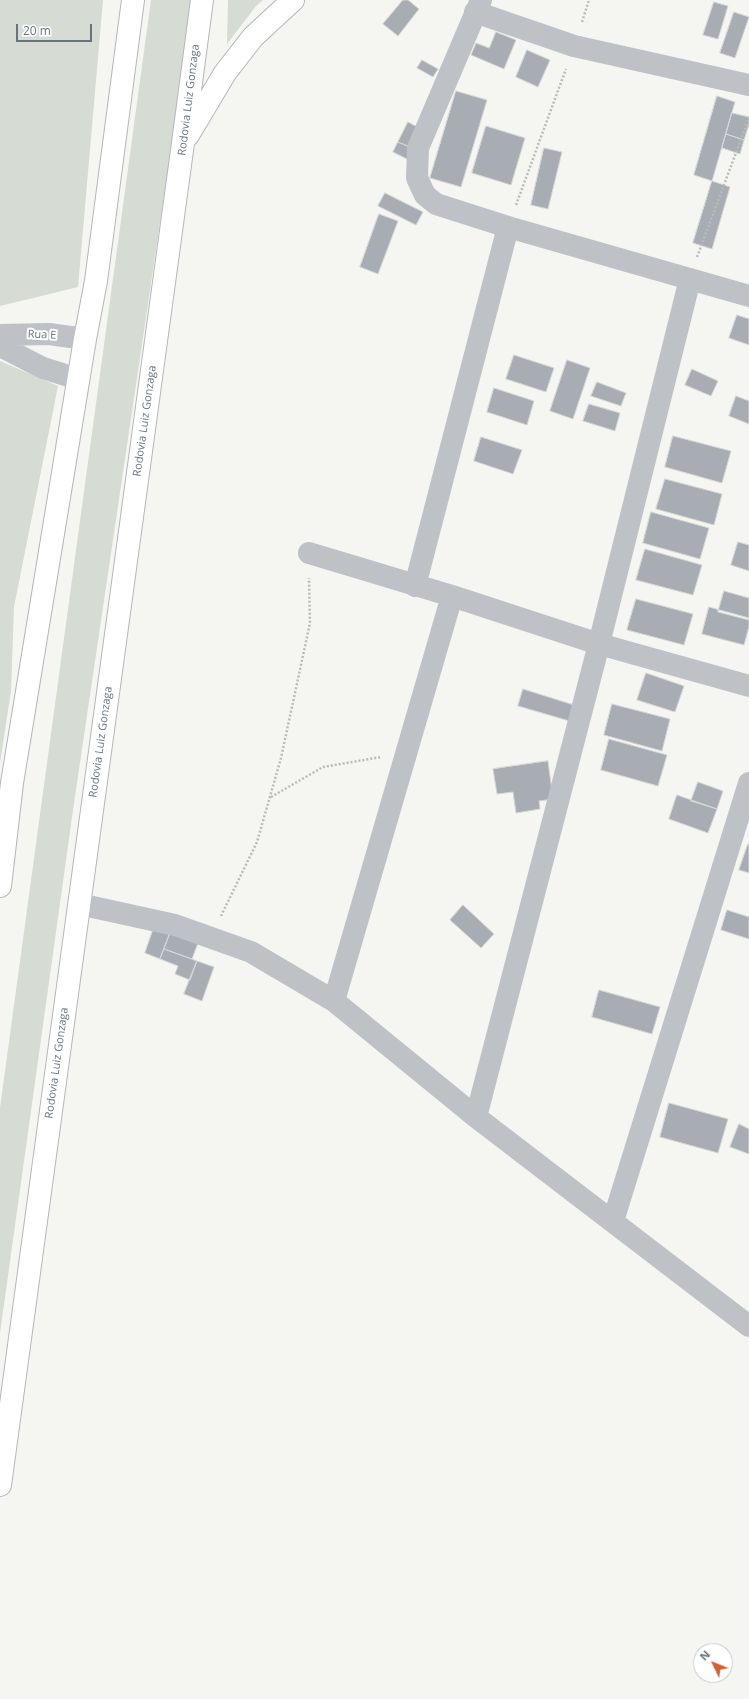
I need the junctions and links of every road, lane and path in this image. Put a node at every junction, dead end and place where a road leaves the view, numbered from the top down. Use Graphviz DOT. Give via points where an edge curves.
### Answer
graph roads {
  1 [pos="133,0"];
  2 [pos="202,0"];
  3 [pos="293,0"];
  4 [pos="589,0"];
  5 [pos="478,6"];
  6 [pos="574,46"];
  7 [pos="749,85"];
  8 [pos="749,118"];
  9 [pos="183,143"];
  10 [pos="508,227"];
  11 [pos="690,278"];
  12 [pos="749,296"];
  13 [pos="0,334"];
  14 [pos="84,339"];
  15 [pos="0,346"];
  16 [pos="78,379"];
  17 [pos="309,553"];
  18 [pos="415,586"];
  19 [pos="452,596"];
  20 [pos="599,644"];
  21 [pos="749,686"];
  22 [pos="406,754"];
  23 [pos="749,783"];
  24 [pos="270,797"];
  25 [pos="0,886"];
  26 [pos="79,904"];
  27 [pos="211,938"];
  28 [pos="334,1001"];
  29 [pos="476,1117"];
  30 [pos="613,1221"];
  31 [pos="749,1326"];
  32 [pos="0,1485"];
  1 -- 14 [label="highway" via="96,282"];
  2 -- 9 [label="highway, Rodovia Luiz Gonzaga"];
  3 -- 9 [label="highway" via="254,37 225,73"];
  4 -- 6 [label="path"];
  5 -- 6 [label="street"];
  5 -- 10 [label="street" via="418,148 417,178 425,195 436,204"];
  6 -- 7 [label="street"];
  6 -- 10 [label="path"];
  8 -- 11 [label="path"];
  9 -- 26 [label="highway, Rodovia Luiz Gonzaga"];
  10 -- 11 [label="street"];
  10 -- 18 [label="street"];
  11 -- 12 [label="street"];
  11 -- 20 [label="street"];
  13 -- 14 [label="street, Rua E" via="49,334"];
  14 -- 16 [label="highway"];
  15 -- 16 [label="street" via="43,368"];
  16 -- 25 [label="highway" via="12,783"];
  17 -- 18 [label="street"];
  17 -- 24 [label="path" via="310,623"];
  18 -- 19 [label="street"];
  19 -- 20 [label="street"];
  19 -- 22 [label="street"];
  20 -- 21 [label="street"];
  20 -- 29 [label="street"];
  22 -- 24 [label="path" via="323,767"];
  22 -- 28 [label="street"];
  23 -- 30 [label="street"];
  24 -- 27 [label="path" via="257,842"];
  26 -- 27 [label="street" via="175,925"];
  26 -- 32 [label="highway, Rodovia Luiz Gonzaga"];
  27 -- 28 [label="street" via="251,952"];
  28 -- 29 [label="street"];
  29 -- 30 [label="street"];
  30 -- 31 [label="street"];
}
